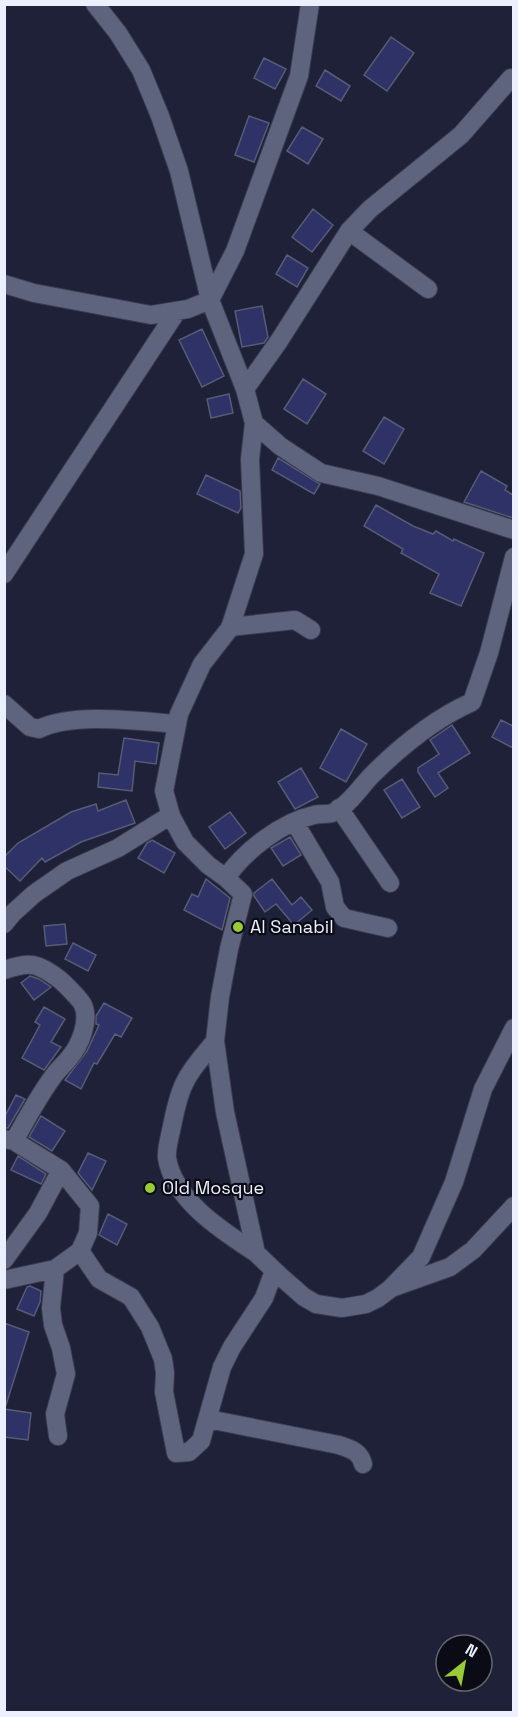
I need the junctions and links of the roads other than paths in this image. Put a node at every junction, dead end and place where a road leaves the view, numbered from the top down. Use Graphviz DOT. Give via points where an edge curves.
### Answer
graph roads {
  1 [pos="95,4"];
  2 [pos="310,4"];
  3 [pos="511,78"];
  4 [pos="349,231"];
  5 [pos="4,284"];
  6 [pos="428,290"];
  7 [pos="210,300"];
  8 [pos="177,311"];
  9 [pos="245,389"];
  10 [pos="254,423"];
  11 [pos="513,531"];
  12 [pos="513,557"];
  13 [pos="4,574"];
  14 [pos="230,627"];
  15 [pos="311,630"];
  16 [pos="4,704"];
  17 [pos="177,724"];
  18 [pos="339,808"];
  19 [pos="171,815"];
  20 [pos="295,823"];
  21 [pos="226,878"];
  22 [pos="390,883"];
  23 [pos="4,924"];
  24 [pos="388,928"];
  25 [pos="4,969"];
  26 [pos="513,1028"];
  27 [pos="215,1041"];
  28 [pos="9,1140"];
  29 [pos="61,1170"];
  30 [pos="513,1206"];
  31 [pos="505,1222"];
  32 [pos="80,1251"];
  33 [pos="256,1253"];
  34 [pos="4,1260"];
  35 [pos="55,1269"];
  36 [pos="274,1271"];
  37 [pos="4,1280"];
  38 [pos="390,1288"];
  39 [pos="208,1419"];
  40 [pos="58,1436"];
  41 [pos="363,1464"];
  1 -- 7 [label="street" via="141,70 160,116 179,171"];
  2 -- 7 [label="street" via="299,76 235,251"];
  3 -- 4 [label="street" via="461,135 370,209"];
  4 -- 6 [label="street"];
  4 -- 9 [label="street"];
  5 -- 8 [label="street" via="151,315"];
  7 -- 8 [label="street"];
  7 -- 9 [label="street"];
  8 -- 13 [label="street"];
  9 -- 10 [label="street"];
  10 -- 11 [label="street" via="321,473 378,486"];
  10 -- 14 [label="street" via="250,479 254,554"];
  12 -- 18 [label="street" via="489,653 472,702 435,721 392,755"];
  14 -- 15 [label="street" via="295,620"];
  14 -- 17 [label="street" via="202,664"];
  16 -- 17 [label="street" via="30,727 39,729 74,720"];
  17 -- 19 [label="street" via="164,791"];
  18 -- 20 [label="street"];
  18 -- 22 [label="street"];
  19 -- 21 [label="street" via="185,842"];
  19 -- 23 [label="street" via="118,848 66,871 34,894"];
  20 -- 21 [label="street" via="249,851"];
  20 -- 24 [label="street" via="330,882 335,907 344,918"];
  21 -- 27 [label="street" via="243,894 229,949"];
  25 -- 28 [label="street" via="23,963 39,965 64,983 83,1004 86,1016 72,1056 52,1077"];
  26 -- 38 [label="street" via="483,1089 454,1182 421,1257"];
  27 -- 33 [label="street" via="225,1112"];
  27 -- 33 [label="street" via="184,1082 167,1157 174,1178 196,1207 220,1230"];
  28 -- 29 [label="street"];
  29 -- 32 [label="street" via="90,1206 88,1233"];
  29 -- 34 [label="street" via="38,1213"];
  30 -- 31 [label="street"];
  31 -- 38 [label="street" via="450,1267"];
  32 -- 35 [label="street"];
  32 -- 39 [label="street" via="99,1279 131,1297 150,1327 163,1359 164,1392 176,1453 189,1452 201,1441"];
  33 -- 36 [label="street"];
  35 -- 37 [label="street"];
  35 -- 40 [label="street" via="51,1308 66,1374 55,1414"];
  36 -- 38 [label="street" via="304,1298 328,1307 366,1304"];
  36 -- 39 [label="street" via="264,1298 222,1367"];
  39 -- 41 [label="street" via="339,1445 354,1450"];
}
